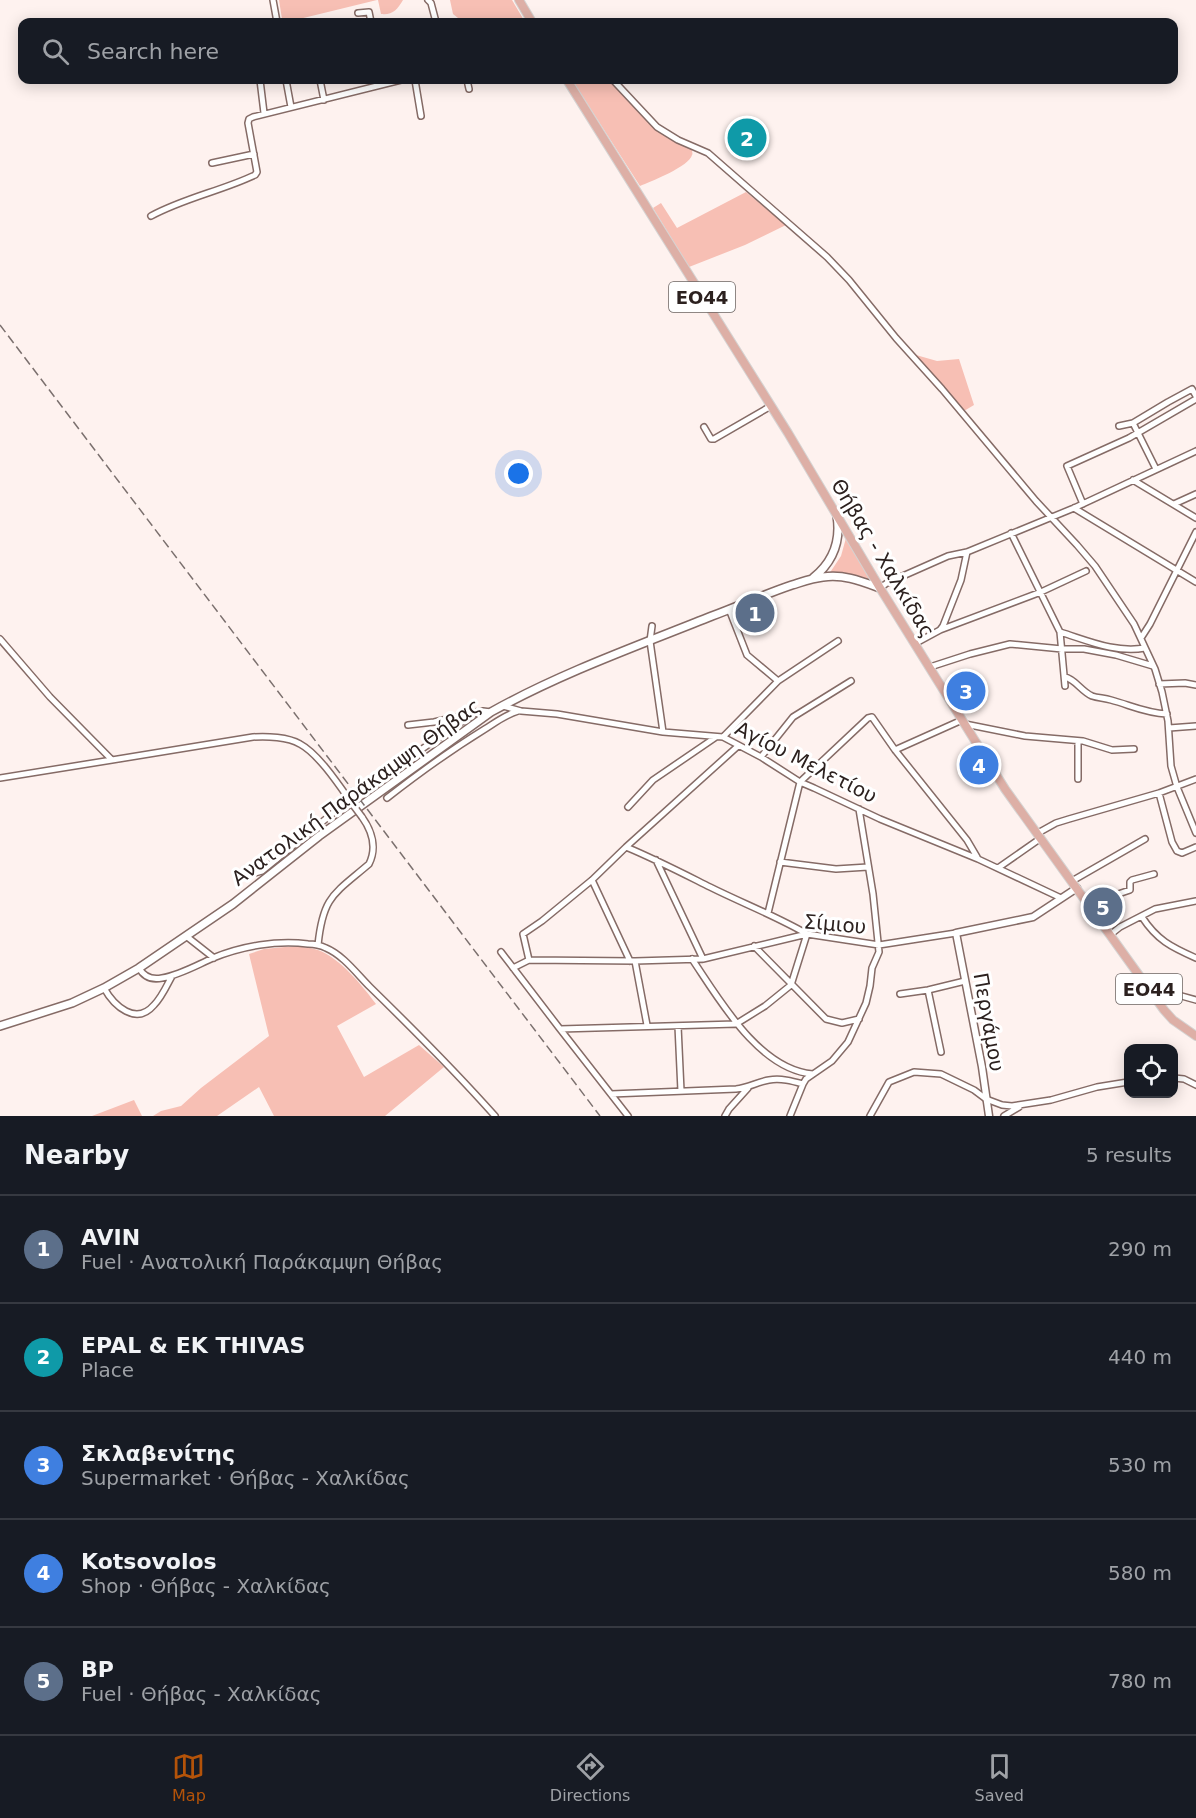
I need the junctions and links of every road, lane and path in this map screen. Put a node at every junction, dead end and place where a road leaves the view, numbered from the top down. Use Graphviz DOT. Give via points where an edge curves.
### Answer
graph roads {
  1 [pos="273,0"];
  2 [pos="429,0"];
  3 [pos="519,0"];
  4 [pos="358,13"];
  5 [pos="275,18"];
  6 [pos="370,18"];
  7 [pos="435,18"];
  8 [pos="530,18"];
  9 [pos="260,84"];
  10 [pos="287,84"];
  11 [pos="321,84"];
  12 [pos="373,84"];
  13 [pos="386,84"];
  14 [pos="416,84"];
  15 [pos="468,84"];
  16 [pos="570,84"];
  17 [pos="617,84"];
  18 [pos="374,87"];
  19 [pos="469,89"];
  20 [pos="324,100"];
  21 [pos="291,107"];
  22 [pos="264,113"];
  23 [pos="421,116"];
  24 [pos="254,154"];
  25 [pos="212,163"];
  26 [pos="151,216"];
  27 [pos="1196,398"];
  28 [pos="1168,402"];
  29 [pos="771,406"];
  30 [pos="1174,412"];
  31 [pos="1133,423"];
  32 [pos="1119,426"];
  33 [pos="705,427"];
  34 [pos="1138,433"];
  35 [pos="1196,451"];
  36 [pos="1156,469"];
  37 [pos="1133,480"];
  38 [pos="1196,494"];
  39 [pos="1083,504"];
  40 [pos="1174,504"];
  41 [pos="1074,508"];
  42 [pos="837,514"];
  43 [pos="1050,517"];
  44 [pos="1196,518"];
  45 [pos="1196,532"];
  46 [pos="1011,533"];
  47 [pos="967,552"];
  48 [pos="1176,570"];
  49 [pos="1086,572"];
  50 [pos="811,579"];
  51 [pos="1196,582"];
  52 [pos="880,588"];
  53 [pos="1041,592"];
  54 [pos="729,609"];
  55 [pos="652,626"];
  56 [pos="940,630"];
  57 [pos="1060,632"];
  58 [pos="1141,638"];
  59 [pos="0,639"];
  60 [pos="650,641"];
  61 [pos="838,641"];
  62 [pos="916,643"];
  63 [pos="1145,648"];
  64 [pos="1062,649"];
  65 [pos="1153,666"];
  66 [pos="930,667"];
  67 [pos="1065,677"];
  68 [pos="778,681"];
  69 [pos="851,681"];
  70 [pos="1065,686"];
  71 [pos="1160,686"];
  72 [pos="1196,686"];
  73 [pos="503,706"];
  74 [pos="521,711"];
  75 [pos="476,712"];
  76 [pos="491,712"];
  77 [pos="1167,714"];
  78 [pos="963,722"];
  79 [pos="408,725"];
  80 [pos="1196,726"];
  81 [pos="1169,728"];
  82 [pos="663,732"];
  83 [pos="720,737"];
  84 [pos="1078,741"];
  85 [pos="738,746"];
  86 [pos="1134,748"];
  87 [pos="895,750"];
  88 [pos="761,757"];
  89 [pos="112,760"];
  90 [pos="0,778"];
  91 [pos="1078,780"];
  92 [pos="1196,780"];
  93 [pos="800,782"];
  94 [pos="373,786"];
  95 [pos="1177,787"];
  96 [pos="1159,793"];
  97 [pos="387,798"];
  98 [pos="351,803"];
  99 [pos="628,807"];
  100 [pos="859,809"];
  101 [pos="1196,833"];
  102 [pos="1040,836"];
  103 [pos="1146,839"];
  104 [pos="626,847"];
  105 [pos="1196,847"];
  106 [pos="655,859"];
  107 [pos="978,859"];
  108 [pos="780,862"];
  109 [pos="868,867"];
  110 [pos="998,867"];
  111 [pos="249,872"];
  112 [pos="1154,874"];
  113 [pos="592,880"];
  114 [pos="1075,885"];
  115 [pos="1061,898"];
  116 [pos="1196,901"];
  117 [pos="1089,904"];
  118 [pos="768,914"];
  119 [pos="1142,917"];
  120 [pos="956,933"];
  121 [pos="807,934"];
  122 [pos="1110,934"];
  123 [pos="186,936"];
  124 [pos="318,945"];
  125 [pos="879,945"];
  126 [pos="754,946"];
  127 [pos="501,952"];
  128 [pos="214,958"];
  129 [pos="1196,958"];
  130 [pos="692,959"];
  131 [pos="703,959"];
  132 [pos="529,960"];
  133 [pos="633,961"];
  134 [pos="140,968"];
  135 [pos="513,968"];
  136 [pos="172,976"];
  137 [pos="965,981"];
  138 [pos="791,985"];
  139 [pos="104,988"];
  140 [pos="1149,989"];
  141 [pos="928,990"];
  142 [pos="900,994"];
  143 [pos="1196,999"];
  144 [pos="859,1019"];
  145 [pos="736,1024"];
  146 [pos="0,1026"];
  147 [pos="647,1026"];
  148 [pos="678,1026"];
  149 [pos="560,1029"];
  150 [pos="1196,1036"];
  151 [pos="941,1052"];
  152 [pos="813,1074"];
  153 [pos="1178,1078"];
  154 [pos="1124,1083"];
  155 [pos="803,1084"];
  156 [pos="1196,1085"];
  157 [pos="748,1088"];
  158 [pos="681,1091"];
  159 [pos="611,1094"];
  160 [pos="986,1099"];
  161 [pos="1023,1105"];
  162 [pos="495,1116"];
  163 [pos="628,1116"];
  164 [pos="724,1116"];
  165 [pos="790,1116"];
  166 [pos="870,1116"];
  167 [pos="989,1116"];
  168 [pos="1004,1116"];
  1 -- 5 [label="street"];
  2 -- 7 [label="street"];
  3 -- 8 [label="main road"];
  4 -- 6 [label="street" via="369,12"];
  9 -- 22 [label="street"];
  10 -- 21 [label="street"];
  11 -- 20 [label="street"];
  12 -- 18 [label="street"];
  13 -- 18 [label="street"];
  14 -- 23 [label="street"];
  15 -- 19 [label="street"];
  16 -- 29 [label="main road, Θήβας - Χαλκίδας / ΕΟ44"];
  17 -- 43 [label="street" via="657,127 708,153 827,257"];
  18 -- 20 [label="street"];
  20 -- 21 [label="street"];
  21 -- 22 [label="street"];
  22 -- 24 [label="street" via="248,123"];
  24 -- 25 [label="street"];
  24 -- 26 [label="street" via="255,175"];
  27 -- 28 [label="street" via="1192,389"];
  27 -- 30 [label="street"];
  28 -- 30 [label="street"];
  28 -- 31 [label="street"];
  29 -- 33 [label="street" via="714,439"];
  29 -- 42 [label="main road, Θήβας - Χαλκίδας / ΕΟ44"];
  30 -- 34 [label="street"];
  31 -- 32 [label="street"];
  31 -- 34 [label="street"];
  34 -- 36 [label="street"];
  34 -- 39 [label="street" via="1067,466"];
  35 -- 36 [label="street"];
  36 -- 37 [label="street"];
  37 -- 39 [label="street"];
  37 -- 40 [label="street"];
  38 -- 40 [label="street"];
  39 -- 41 [label="street"];
  40 -- 44 [label="street"];
  41 -- 43 [label="street"];
  41 -- 48 [label="street"];
  42 -- 50 [label="main road" via="838,539 834,551 825,567"];
  42 -- 52 [label="main road, Θήβας - Χαλκίδας / ΕΟ44"];
  43 -- 46 [label="street"];
  43 -- 58 [label="street" via="1109,585"];
  45 -- 48 [label="street"];
  46 -- 47 [label="street"];
  46 -- 53 [label="street"];
  47 -- 52 [label="street" via="948,556"];
  47 -- 56 [label="street" via="950,612"];
  48 -- 51 [label="street"];
  48 -- 58 [label="street"];
  49 -- 53 [label="street"];
  50 -- 52 [label="main road, Ανατολική Παράκαμψη Θήβας" via="846,576"];
  50 -- 54 [label="main road, Ανατολική Παράκαμψη Θήβας"];
  52 -- 62 [label="main road, Θήβας - Χαλκίδας / ΕΟ44"];
  53 -- 56 [label="street"];
  53 -- 57 [label="street"];
  54 -- 60 [label="main road, Ανατολική Παράκαμψη Θήβας"];
  54 -- 68 [label="street" via="747,655"];
  55 -- 60 [label="street"];
  56 -- 62 [label="street"];
  57 -- 63 [label="street" via="1110,648"];
  57 -- 64 [label="street"];
  58 -- 63 [label="street"];
  59 -- 89 [label="street" via="57,705"];
  60 -- 73 [label="main road, Ανατολική Παράκαμψη Θήβας"];
  60 -- 82 [label="street"];
  61 -- 68 [label="street"];
  62 -- 66 [label="main road, Θήβας - Χαλκίδας / ΕΟ44"];
  63 -- 65 [label="street"];
  64 -- 65 [label="street" via="1116,655"];
  64 -- 66 [label="street" via="1010,644"];
  64 -- 67 [label="street"];
  65 -- 71 [label="street"];
  66 -- 78 [label="main road, Θήβας - Χαλκίδας / ΕΟ44"];
  67 -- 70 [label="street"];
  67 -- 77 [label="street" via="1092,696"];
  68 -- 83 [label="street"];
  69 -- 88 [label="street" via="793,717"];
  71 -- 72 [label="street"];
  71 -- 77 [label="street"];
  73 -- 74 [label="street, Αγίου Μελετίου"];
  73 -- 76 [label="main road, Ανατολική Παράκαμψη Θήβας"];
  74 -- 82 [label="street, Αγίου Μελετίου"];
  74 -- 97 [label="street" via="510,713 470,738"];
  75 -- 76 [label="street"];
  75 -- 79 [label="street"];
  75 -- 94 [label="street"];
  76 -- 123 [label="main road, Ανατολική Παράκαμψη Θήβας"];
  77 -- 81 [label="street"];
  78 -- 84 [label="street" via="1025,736"];
  78 -- 87 [label="street"];
  78 -- 102 [label="main road, Θήβας - Χαλκίδας / ΕΟ44"];
  80 -- 81 [label="street"];
  81 -- 95 [label="street"];
  82 -- 83 [label="street, Αγίου Μελετίου"];
  83 -- 85 [label="street, Αγίου Μελετίου"];
  83 -- 99 [label="street" via="653,780"];
  84 -- 86 [label="street" via="1112,750"];
  84 -- 91 [label="street"];
  85 -- 88 [label="street, Αγίου Μελετίου"];
  85 -- 104 [label="street"];
  87 -- 93 [label="street" via="875,719 868,718"];
  87 -- 107 [label="street"];
  88 -- 93 [label="street, Αγίου Μελετίου"];
  89 -- 90 [label="street"];
  89 -- 98 [label="street" via="275,737 308,750"];
  92 -- 95 [label="street"];
  93 -- 100 [label="street, Αγίου Μελετίου"];
  93 -- 108 [label="street"];
  95 -- 96 [label="street"];
  95 -- 101 [label="street"];
  96 -- 102 [label="street" via="1056,823"];
  96 -- 105 [label="street" via="1177,851"];
  98 -- 111 [label="street" via="262,871"];
  98 -- 124 [label="street, bridge" via="370,831 372,857 328,902"];
  100 -- 107 [label="street, Αγίου Μελετίου"];
  100 -- 109 [label="street"];
  102 -- 110 [label="street"];
  102 -- 114 [label="main road, Θήβας - Χαλκίδας / ΕΟ44"];
  103 -- 114 [label="street"];
  104 -- 106 [label="street"];
  104 -- 113 [label="street"];
  106 -- 118 [label="street"];
  106 -- 131 [label="street"];
  107 -- 110 [label="street, Αγίου Μελετίου"];
  108 -- 109 [label="street" via="836,869"];
  108 -- 118 [label="street"];
  109 -- 125 [label="street"];
  110 -- 115 [label="street, Αγίου Μελετίου"];
  112 -- 117 [label="street" via="1132,880 1130,890"];
  113 -- 132 [label="street" via="523,934"];
  113 -- 133 [label="street"];
  114 -- 115 [label="street"];
  114 -- 117 [label="main road, Θήβας - Χαλκίδας / ΕΟ44"];
  115 -- 120 [label="street, Σίμιου" via="1033,917"];
  116 -- 119 [label="street" via="1155,909"];
  117 -- 122 [label="main road, Θήβας - Χαλκίδας / ΕΟ44"];
  118 -- 121 [label="street"];
  119 -- 122 [label="street"];
  119 -- 129 [label="street" via="1166,944"];
  120 -- 125 [label="street, Σίμιου"];
  120 -- 137 [label="street, Περγάμου"];
  121 -- 125 [label="street, Σίμιου"];
  121 -- 126 [label="street, Σίμιου"];
  121 -- 138 [label="street"];
  122 -- 140 [label="main road, Θήβας - Χαλκίδας / ΕΟ44"];
  123 -- 128 [label="street"];
  123 -- 134 [label="main road, Ανατολική Παράκαμψη Θήβας"];
  124 -- 128 [label="street" via="272,944"];
  124 -- 162 [label="street" via="346,964"];
  125 -- 144 [label="street"];
  126 -- 131 [label="street, Σίμιου"];
  126 -- 138 [label="street"];
  127 -- 135 [label="street"];
  128 -- 136 [label="street"];
  130 -- 131 [label="street, Σίμιου"];
  130 -- 133 [label="street, Σίμιου"];
  130 -- 145 [label="street"];
  132 -- 133 [label="street, Σίμιου"];
  132 -- 135 [label="street"];
  133 -- 147 [label="street"];
  134 -- 136 [label="street" via="148,978"];
  134 -- 139 [label="main road, Ανατολική Παράκαμψη Θήβας"];
  135 -- 149 [label="street"];
  136 -- 139 [label="street" via="154,1006 145,1012 121,1009"];
  137 -- 141 [label="street"];
  137 -- 160 [label="street, Περγάμου"];
  138 -- 144 [label="street" via="826,1019 842,1023"];
  138 -- 145 [label="street"];
  139 -- 146 [label="main road, Ανατολική Παράκαμψη Θήβας"];
  140 -- 143 [label="street" via="1164,988"];
  140 -- 150 [label="main road, Θήβας - Χαλκίδας / ΕΟ44" via="1173,1020"];
  141 -- 142 [label="street"];
  141 -- 151 [label="street"];
  144 -- 152 [label="street" via="844,1047"];
  145 -- 148 [label="street"];
  145 -- 152 [label="street" via="773,1058"];
  147 -- 148 [label="street"];
  147 -- 149 [label="street"];
  148 -- 158 [label="street"];
  149 -- 159 [label="street"];
  152 -- 155 [label="street"];
  153 -- 156 [label="street"];
  154 -- 161 [label="street"];
  155 -- 157 [label="street" via="777,1079"];
  155 -- 165 [label="street"];
  157 -- 158 [label="street"];
  157 -- 164 [label="street"];
  158 -- 159 [label="street"];
  159 -- 163 [label="street"];
  160 -- 161 [label="street" via="1002,1106"];
  160 -- 166 [label="street" via="941,1074 914,1072 889,1082"];
  160 -- 167 [label="street, Περγάμου"];
  161 -- 168 [label="street"];
}
